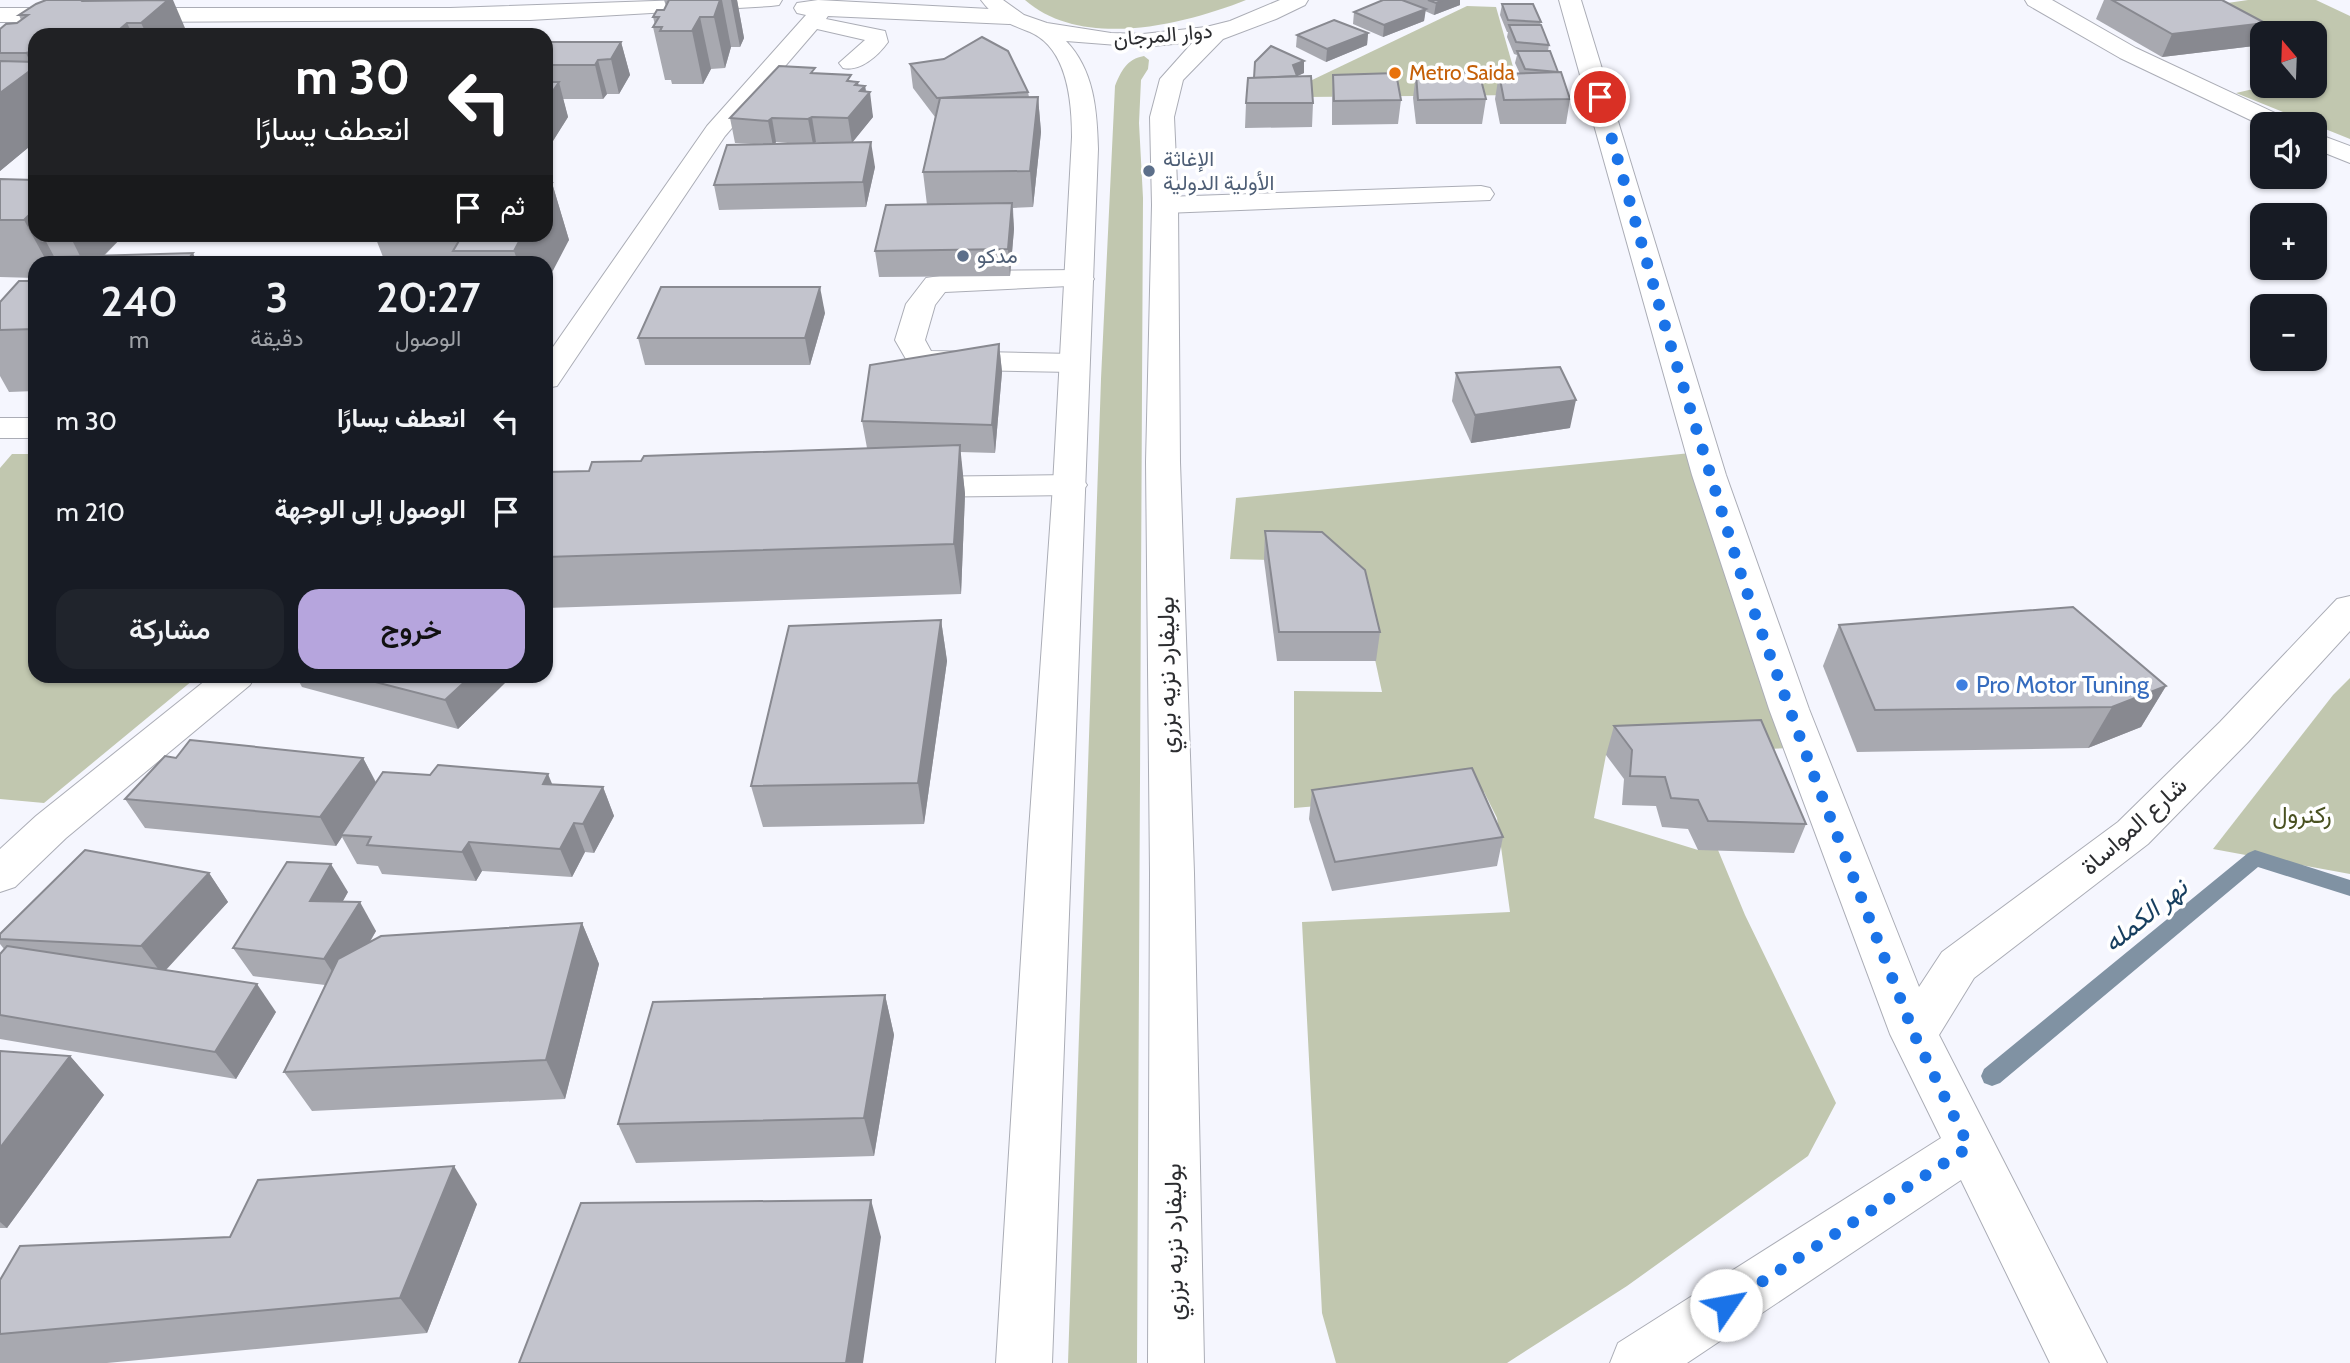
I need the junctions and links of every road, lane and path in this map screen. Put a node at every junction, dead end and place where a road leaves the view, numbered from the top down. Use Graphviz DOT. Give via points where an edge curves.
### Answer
graph roads {
  1 [pos="769,0"];
  2 [pos="992,0"];
  3 [pos="1297,0"];
  4 [pos="1570,0"];
  5 [pos="2036,0"];
  6 [pos="708,6"];
  7 [pos="822,10"];
  8 [pos="0,15"];
  9 [pos="65,15"];
  10 [pos="1025,23"];
  11 [pos="1242,25"];
  12 [pos="44,28"];
  13 [pos="851,63"];
  14 [pos="2253,112"];
  15 [pos="2327,145"];
  16 [pos="2350,155"];
  17 [pos="1481,194"];
  18 [pos="1165,205"];
  19 [pos="1080,279"];
  20 [pos="1073,363"];
  21 [pos="553,369"];
  22 [pos="0,428"];
  23 [pos="28,428"];
  24 [pos="1070,485"];
  25 [pos="875,487"];
  26 [pos="2350,608"];
  27 [pos="227,683"];
  28 [pos="0,875"];
  29 [pos="1914,1034"];
  30 [pos="1969,1147"];
  31 [pos="1024,1363"];
  32 [pos="1176,1363"];
  33 [pos="1638,1363"];
  34 [pos="2079,1363"];
  1 -- 6 [label="main road"];
  2 -- 10 [label="main road" via="997,8"];
  3 -- 11 [label="main road, دوار المرجان"];
  4 -- 29 [label="main road" via="1744,584"];
  5 -- 14 [label="main road" via="2148,63"];
  6 -- 7 [label="main road"];
  6 -- 9 [label="main road"];
  7 -- 10 [label="main road, دوار المرجان"];
  7 -- 13 [label="main road" via="877,36 877,42"];
  7 -- 21 [label="main road" via="716,131"];
  8 -- 9 [label="main road"];
  9 -- 12 [label="main road"];
  10 -- 11 [label="main road, دوار المرجان" via="1100,40 1135,41"];
  10 -- 19 [label="main road" via="1068,58 1081,93 1085,116"];
  11 -- 18 [label="main road, بوليفارد نزيه بزري" via="1215,34 1172,79 1161,117"];
  15 -- 16 [label="main road"];
  17 -- 18 [label="main road"];
  18 -- 32 [label="main road, بوليفارد نزيه بزري" via="1163,462"];
  19 -- 20 [label="main road"];
  19 -- 20 [label="main road" via="936,284 920,304 910,340 921,360"];
  20 -- 24 [label="main road"];
  22 -- 23 [label="main road"];
  24 -- 25 [label="main road"];
  24 -- 31 [label="main road"];
  26 -- 29 [label="main road, شارع المواساة" via="2133,833 1958,965"];
  27 -- 28 [label="main road" via="51,827"];
  29 -- 30 [label="main road"];
  30 -- 33 [label="main road"];
  30 -- 34 [label="main road"];
}
